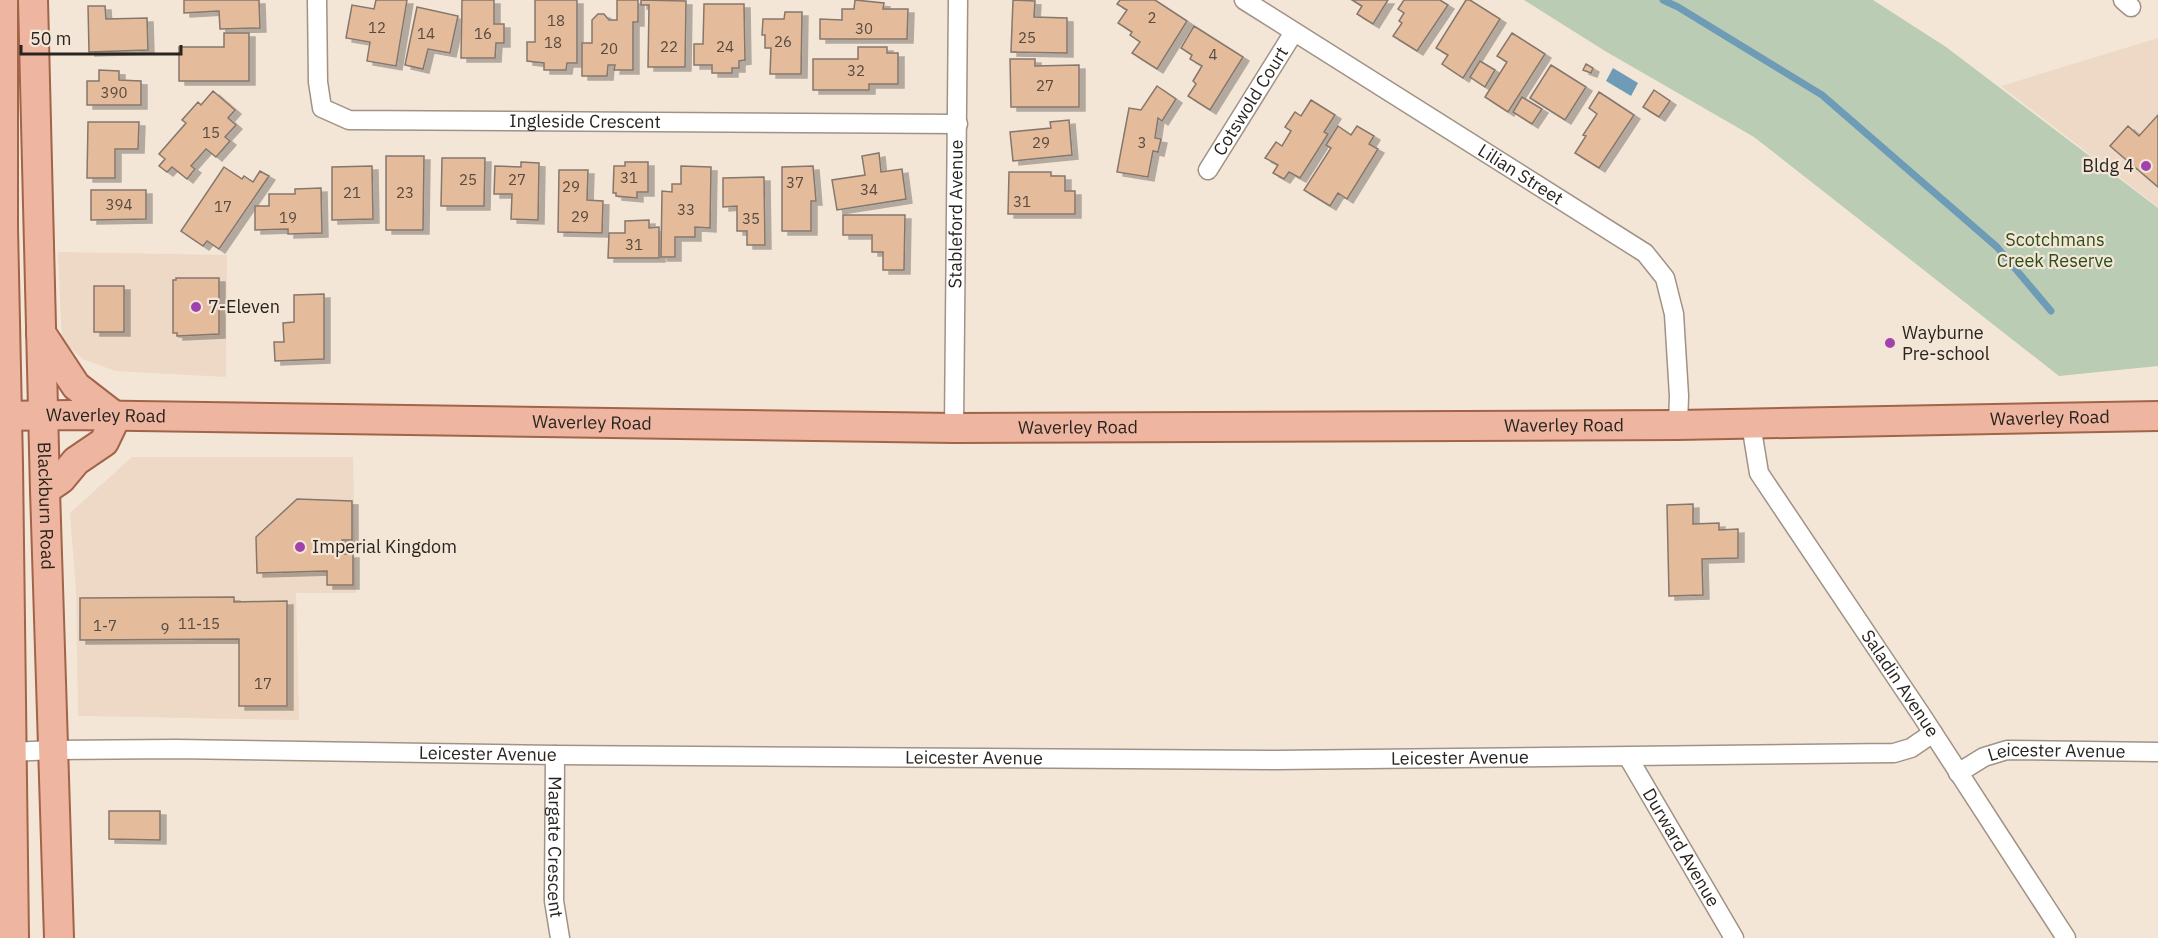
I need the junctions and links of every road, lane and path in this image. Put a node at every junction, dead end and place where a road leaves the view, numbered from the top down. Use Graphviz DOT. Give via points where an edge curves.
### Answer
graph roads {
  1 [pos="3,0"];
  2 [pos="33,0"];
  3 [pos="317,0"];
  4 [pos="958,0"];
  5 [pos="1244,0"];
  6 [pos="1294,32"];
  7 [pos="958,124"];
  8 [pos="1208,170"];
  9 [pos="39,225"];
  10 [pos="3,226"];
  11 [pos="41,333"];
  12 [pos="3,346"];
  13 [pos="4,416"];
  14 [pos="43,416"];
  15 [pos="2158,416"];
  16 [pos="116,417"];
  17 [pos="1751,424"];
  18 [pos="1678,425"];
  19 [pos="954,428"];
  20 [pos="45,490"];
  21 [pos="4,513"];
  22 [pos="1933,733"];
  23 [pos="53,750"];
  24 [pos="11,752"];
  25 [pos="2158,752"];
  26 [pos="555,755"];
  27 [pos="1628,757"];
  28 [pos="1958,773"];
  29 [pos="14,938"];
  30 [pos="59,938"];
  31 [pos="560,938"];
  32 [pos="1734,938"];
  33 [pos="2066,938"];
  1 -- 10 [label="main road, Blackburn Road"];
  2 -- 9 [label="main road, Blackburn Road"];
  3 -- 7 [label="street, Ingleside Crescent" via="322,108 349,120"];
  4 -- 7 [label="street, Stableford Avenue"];
  5 -- 6 [label="street, Lilian Street"];
  6 -- 8 [label="street, Cotswold Court"];
  6 -- 18 [label="street, Lilian Street" via="1645,253 1665,278 1674,314"];
  7 -- 19 [label="street, Stableford Avenue"];
  9 -- 10 [label="main road"];
  9 -- 11 [label="main road, Blackburn Road"];
  10 -- 12 [label="main road, Blackburn Road"];
  11 -- 14 [label="main road, Blackburn Road"];
  11 -- 16 [label="main road" via="76,386"];
  12 -- 13 [label="main road, Blackburn Road"];
  13 -- 14 [label="main road, Waverley Road"];
  13 -- 21 [label="main road, Blackburn Road"];
  14 -- 16 [label="main road, Waverley Road"];
  14 -- 20 [label="main road, Blackburn Road"];
  15 -- 17 [label="main road, Waverley Road"];
  16 -- 19 [label="main road, Waverley Road"];
  16 -- 20 [label="main road" via="104,442"];
  17 -- 18 [label="main road, Waverley Road"];
  17 -- 22 [label="street, Saladin Avenue" via="1759,473"];
  18 -- 19 [label="main road, Waverley Road"];
  20 -- 23 [label="main road, Blackburn Road"];
  21 -- 24 [label="main road, Blackburn Road"];
  22 -- 27 [label="street, Leicester Avenue" via="1911,748 1894,753"];
  22 -- 28 [label="street, Saladin Avenue"];
  23 -- 24 [label="street, Leicester Avenue"];
  23 -- 26 [label="street, Leicester Avenue"];
  23 -- 30 [label="main road, Blackburn Road"];
  24 -- 29 [label="main road, Blackburn Road"];
  25 -- 28 [label="street, Leicester Avenue" via="2007,750 1984,757"];
  26 -- 27 [label="street, Leicester Avenue" via="1276,760"];
  26 -- 31 [label="street, Margate Crescent" via="554,901"];
  27 -- 32 [label="street, Durward Avenue"];
  28 -- 33 [label="street, Saladin Avenue"];
}
